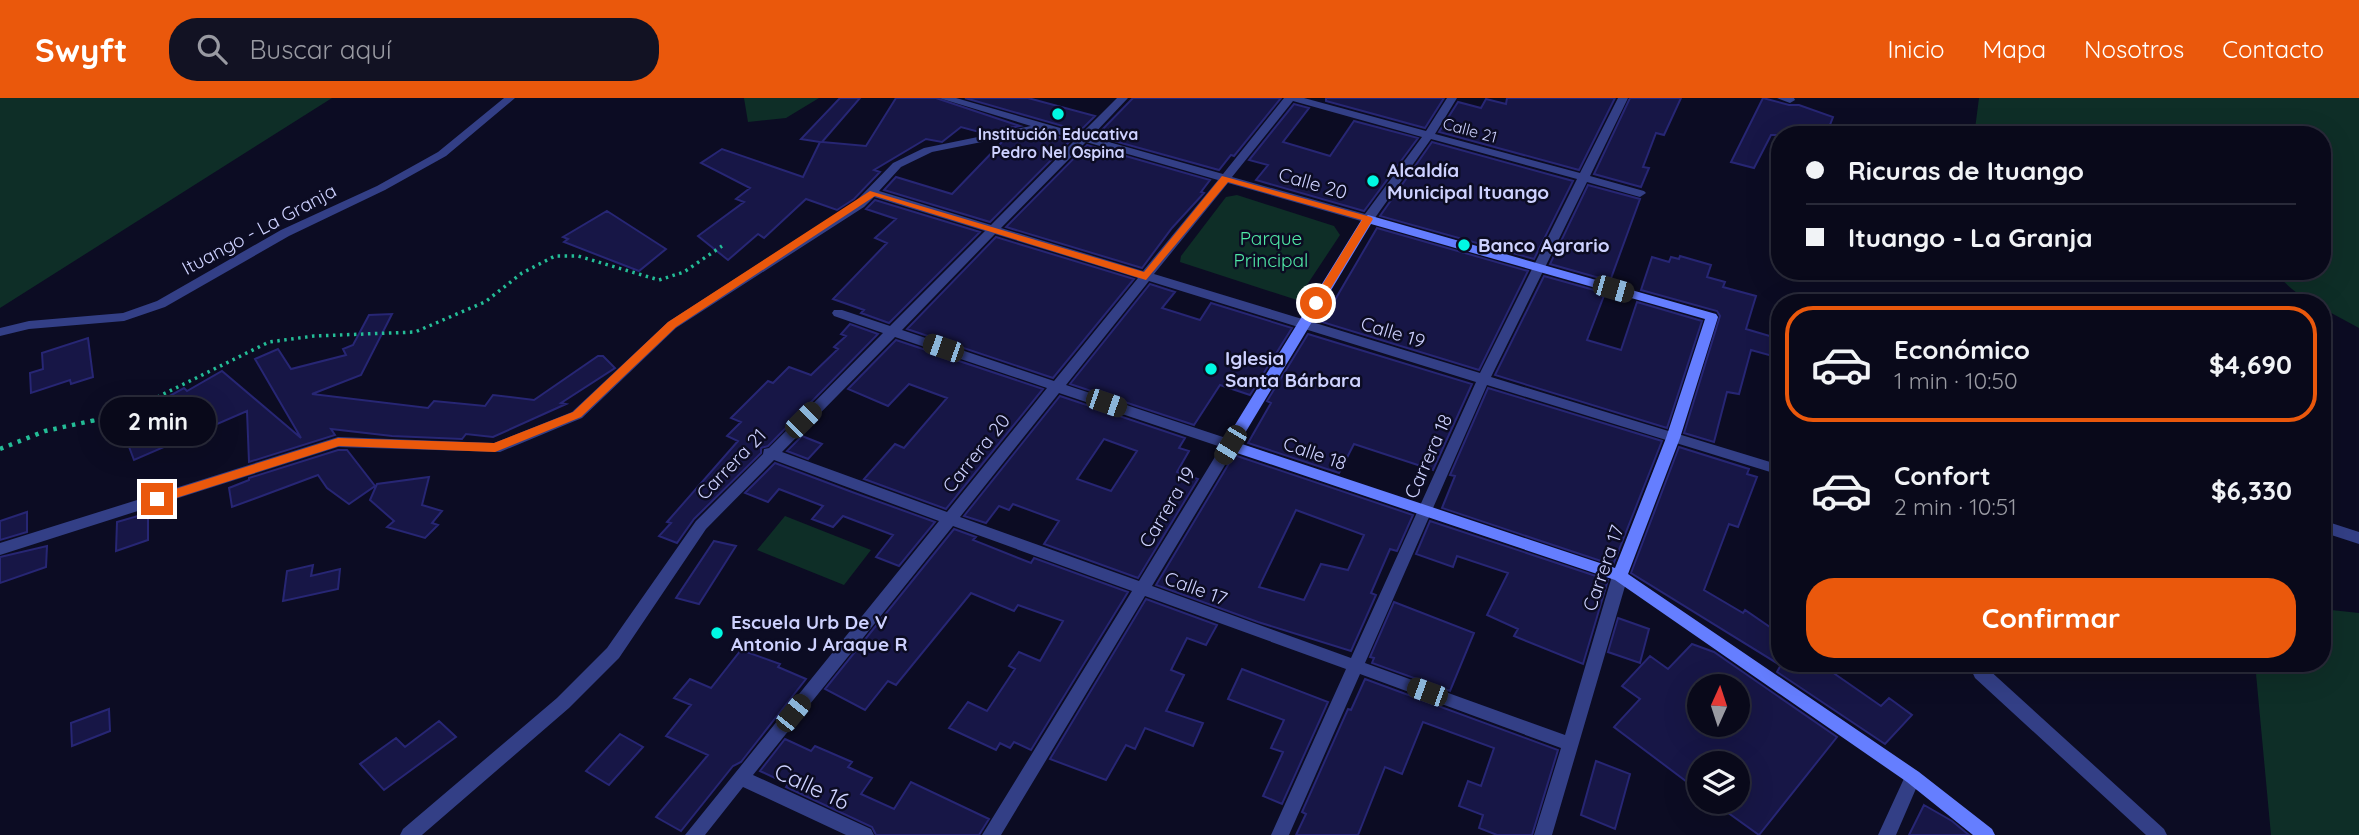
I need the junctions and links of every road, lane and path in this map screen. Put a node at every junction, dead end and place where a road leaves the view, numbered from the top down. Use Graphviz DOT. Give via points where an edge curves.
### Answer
graph roads {
  1 [pos="510,98"];
  2 [pos="944,98"];
  3 [pos="1123,98"];
  4 [pos="1291,98"];
  5 [pos="1452,98"];
  6 [pos="1623,98"];
  7 [pos="1043,127"];
  8 [pos="1429,135"];
  9 [pos="1083,138"];
  10 [pos="1584,177"];
  11 [pos="1226,178"];
  12 [pos="874,193"];
  13 [pos="1640,193"];
  14 [pos="1368,219"];
  15 [pos="992,229"];
  16 [pos="722,246"];
  17 [pos="1539,267"];
  18 [pos="1146,276"];
  19 [pos="838,313"];
  20 [pos="1712,317"];
  21 [pos="1303,324"];
  22 [pos="891,331"];
  23 [pos="0,332"];
  24 [pos="1483,380"];
  25 [pos="1057,386"];
  26 [pos="1674,438"];
  27 [pos="1230,445"];
  28 [pos="0,449"];
  29 [pos="769,453"];
  30 [pos="1771,467"];
  31 [pos="1425,511"];
  32 [pos="950,519"];
  33 [pos="2331,529"];
  34 [pos="2359,538"];
  35 [pos="0,549"];
  36 [pos="1620,576"];
  37 [pos="1142,589"];
  38 [pos="1356,666"];
  39 [pos="1980,672"];
  40 [pos="1570,744"];
  41 [pos="1913,777"];
  42 [pos="741,778"];
  43 [pos="409,835"];
  44 [pos="694,835"];
  45 [pos="865,835"];
  46 [pos="991,835"];
  47 [pos="1280,835"];
  48 [pos="1543,835"];
  49 [pos="1887,835"];
  50 [pos="1986,835"];
  51 [pos="2158,835"];
  1 -- 23 [label="street, Ituango - La Granja" via="442,154 285,233 161,304 124,317"];
  2 -- 7 [label="street, Calle 20"];
  3 -- 9 [label="street, Carrera 21"];
  4 -- 8 [label="street, Calle 21"];
  4 -- 11 [label="street, Carrera 20"];
  5 -- 8 [label="street, Carrera 19"];
  6 -- 10 [label="street, Carrera 18"];
  7 -- 9 [label="street, Calle 20"];
  7 -- 12 [label="street" via="914,154 895,166"];
  8 -- 10 [label="street, Calle 21"];
  8 -- 14 [label="street, Carrera 19"];
  9 -- 11 [label="street, Calle 20"];
  9 -- 15 [label="street, Carrera 21"];
  10 -- 13 [label="street, Calle 21"];
  10 -- 17 [label="street, Carrera 18"];
  11 -- 14 [label="street, Calle 20"];
  11 -- 18 [label="street, Carrera 20"];
  12 -- 15 [label="street, Calle 19"];
  12 -- 35 [label="street" via="672,325 577,415 495,448 338,442"];
  14 -- 17 [label="main road, Calle 20"];
  14 -- 21 [label="main road, Carrera 19"];
  15 -- 18 [label="street, Calle 19"];
  15 -- 22 [label="street, Carrera 21"];
  16 -- 28 [label="path" via="683,272 659,280 578,256 555,256 522,273 485,302 415,332 269,342 121,415 44,431"];
  17 -- 20 [label="main road, Calle 20"];
  17 -- 24 [label="street, Carrera 18"];
  18 -- 21 [label="street, Calle 19"];
  18 -- 25 [label="street, Carrera 20"];
  19 -- 22 [label="street, Calle 18"];
  20 -- 26 [label="main road, Carrera 17"];
  21 -- 24 [label="street, Calle 19"];
  21 -- 27 [label="main road, Carrera 19"];
  22 -- 25 [label="street, Calle 18"];
  22 -- 29 [label="street, Carrera 21"];
  24 -- 26 [label="street, Calle 19"];
  24 -- 31 [label="street, Carrera 18"];
  25 -- 27 [label="street, Calle 18"];
  25 -- 32 [label="street, Carrera 20"];
  26 -- 30 [label="street, Calle 19"];
  26 -- 36 [label="main road, Carrera 17"];
  27 -- 31 [label="main road, Calle 18"];
  27 -- 37 [label="street, Carrera 19"];
  29 -- 32 [label="street, Calle 17"];
  29 -- 43 [label="street, Carrera 21" via="701,525 613,653 563,703"];
  31 -- 36 [label="main road, Calle 18"];
  31 -- 38 [label="street, Carrera 18"];
  32 -- 37 [label="street, Calle 17"];
  32 -- 42 [label="street, Carrera 20"];
  33 -- 34 [label="street"];
  36 -- 40 [label="street, Carrera 17"];
  36 -- 41 [label="main road, Calle 18"];
  37 -- 38 [label="street, Calle 17"];
  37 -- 46 [label="street, Carrera 19"];
  38 -- 40 [label="street, Calle 17"];
  38 -- 47 [label="street, Carrera 18"];
  39 -- 51 [label="street"];
  40 -- 48 [label="street, Carrera 17"];
  41 -- 49 [label="street"];
  41 -- 50 [label="main road, Calle 18"];
  42 -- 44 [label="street, Carrera 20"];
  42 -- 45 [label="street, Calle 16"];
}
